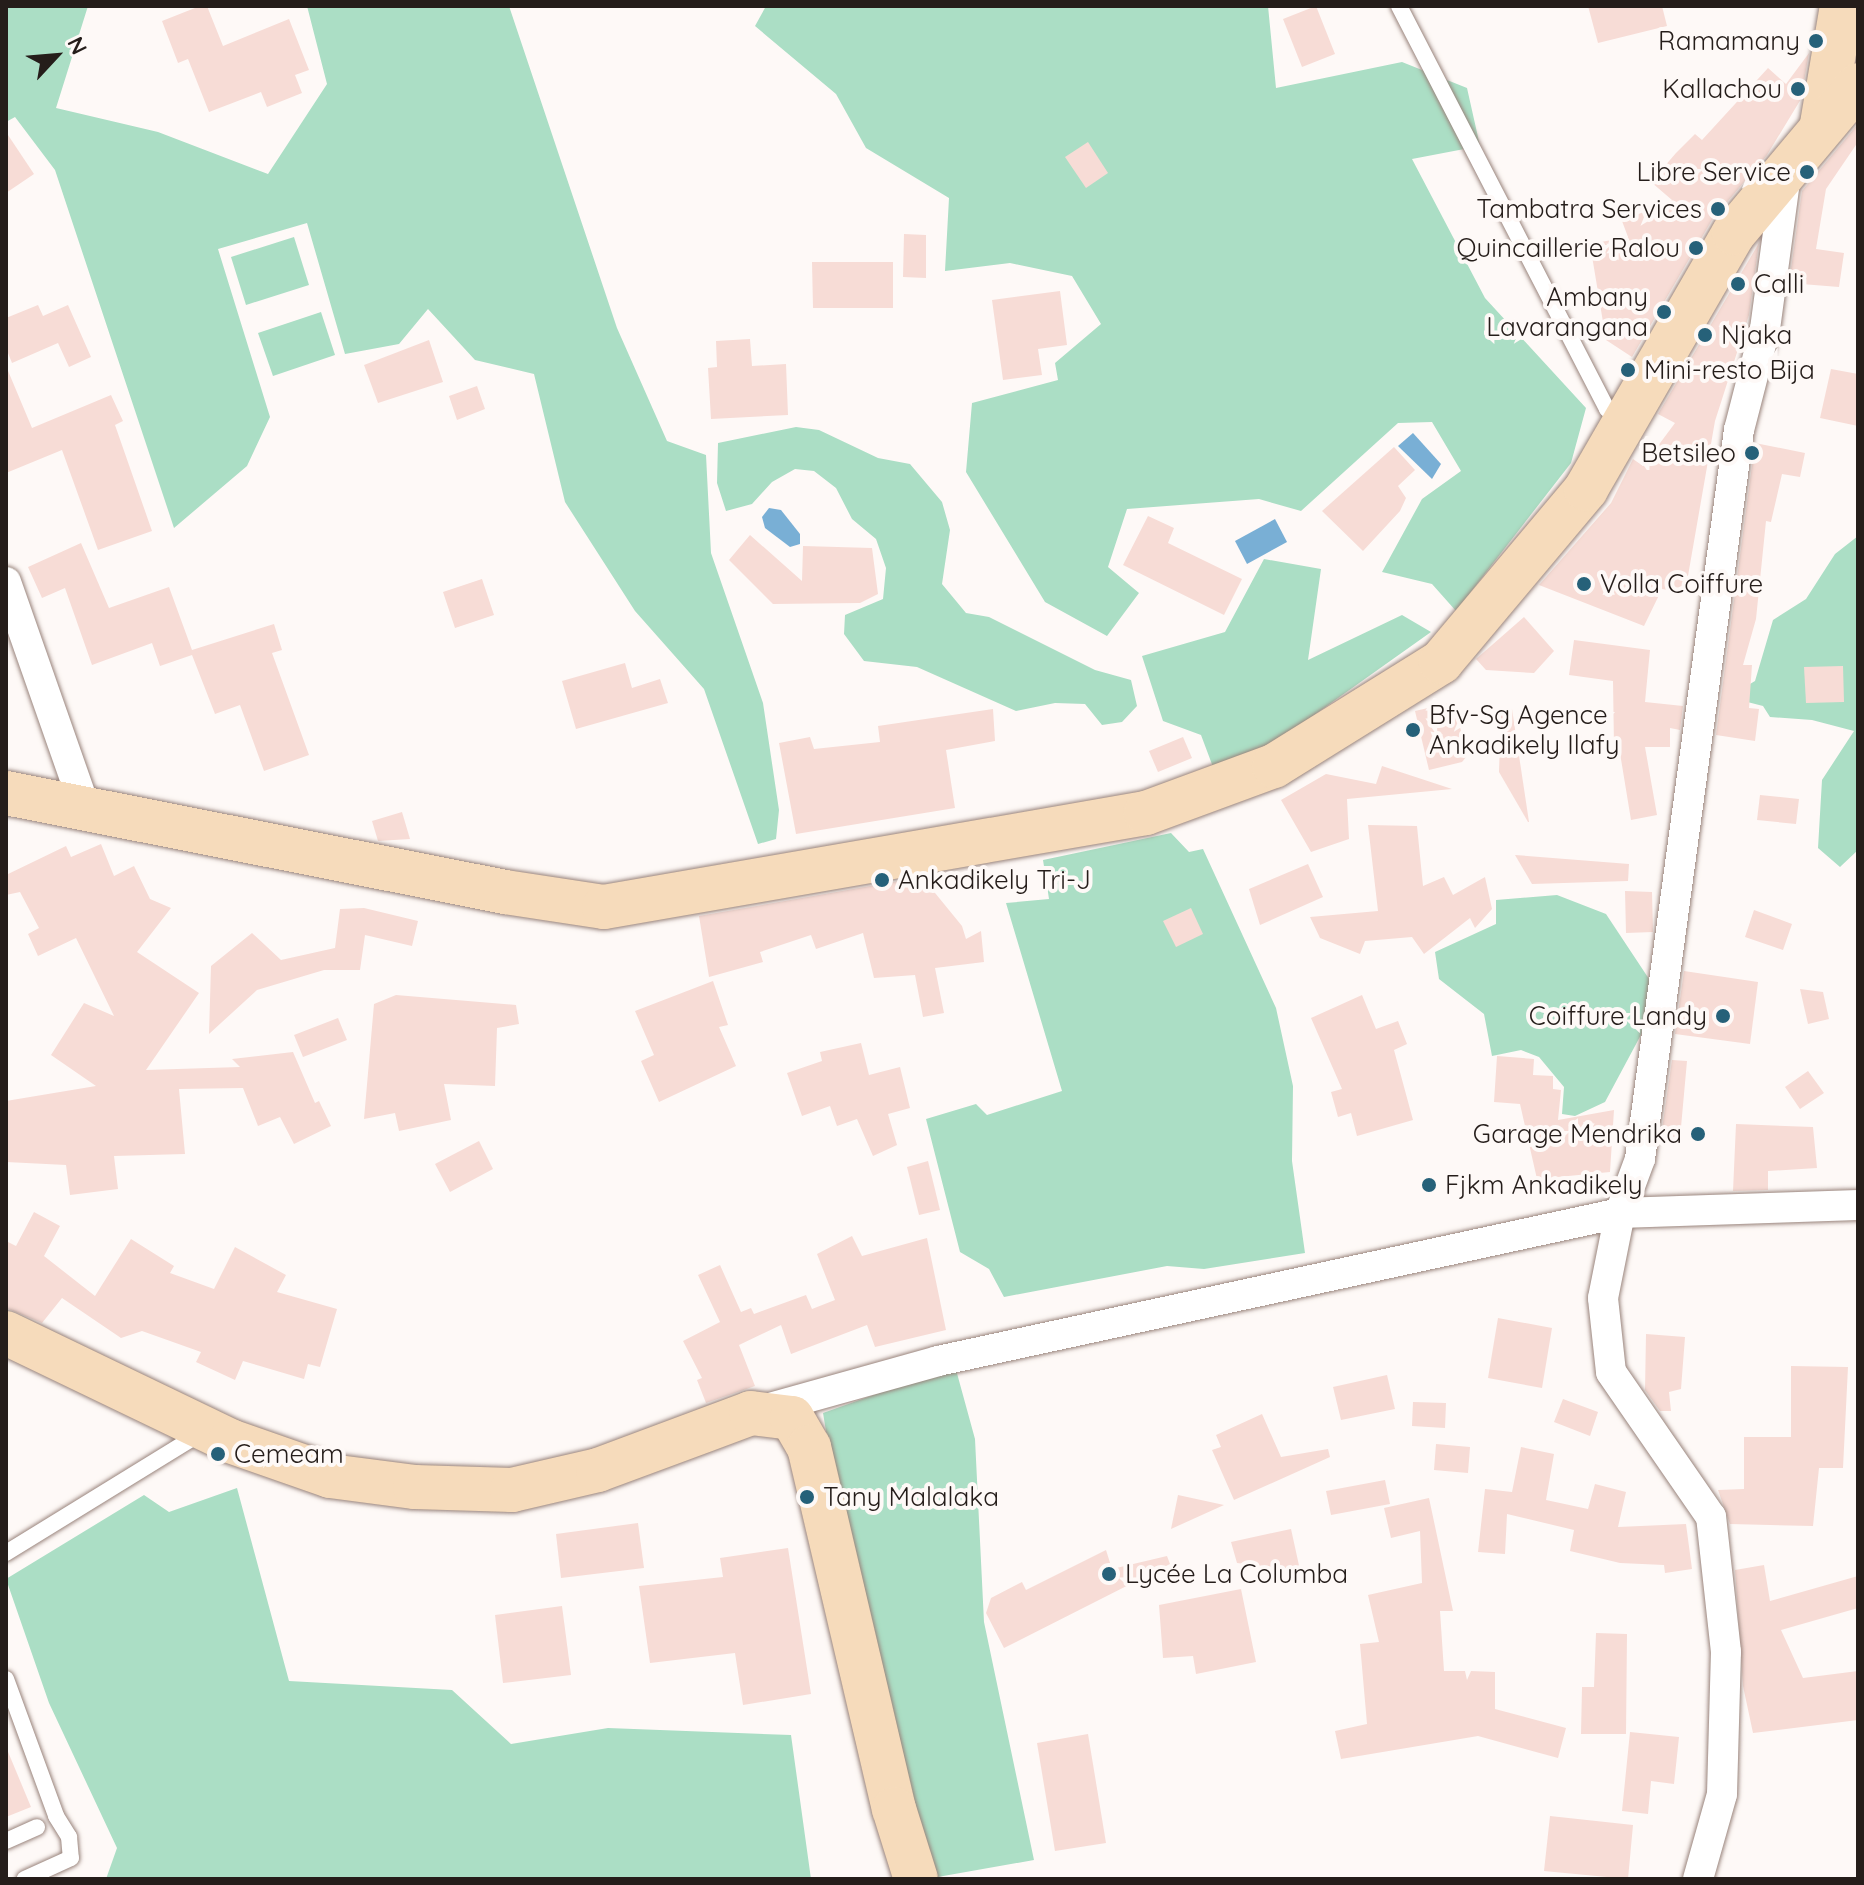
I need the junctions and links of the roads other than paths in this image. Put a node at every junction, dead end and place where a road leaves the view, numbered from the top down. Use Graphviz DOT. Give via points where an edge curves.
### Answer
graph roads {
  1 [pos="1399,6"];
  2 [pos="1842,6"];
  3 [pos="1858,85"];
  4 [pos="1822,124"];
  5 [pos="1787,169"];
  6 [pos="1625,422"];
  7 [pos="6,582"];
  8 [pos="6,793"];
  9 [pos="84,805"];
  10 [pos="1858,1205"];
  11 [pos="1620,1213"];
  12 [pos="6,1333"];
  13 [pos="751,1413"];
  14 [pos="206,1430"];
  15 [pos="6,1553"];
  16 [pos="6,1679"];
  17 [pos="37,1827"];
  18 [pos="6,1841"];
  19 [pos="25,1879"];
  20 [pos="916,1879"];
  21 [pos="1698,1879"];
  1 -- 6 [label="lane" via="1607,409"];
  2 -- 4 [label="main road"];
  3 -- 4 [label="main road"];
  4 -- 5 [label="main road"];
  5 -- 6 [label="main road" via="1734,233"];
  5 -- 11 [label="street" via="1765,329 1739,430 1640,1159"];
  6 -- 9 [label="main road" via="1586,489 1441,662 1274,766 1146,813 604,907 505,892"];
  7 -- 9 [label="street"];
  8 -- 9 [label="main road"];
  10 -- 11 [label="street"];
  11 -- 13 [label="street" via="938,1361"];
  11 -- 21 [label="street" via="1603,1298 1611,1372 1711,1517 1726,1652 1722,1794"];
  12 -- 14 [label="main road"];
  13 -- 14 [label="main road" via="598,1470 512,1490 415,1487 330,1476"];
  13 -- 20 [label="main road" via="792,1418 809,1447 894,1809"];
  14 -- 15 [label="lane"];
  16 -- 19 [label="lane" via="71,1858"];
  17 -- 18 [label="lane"];
}
